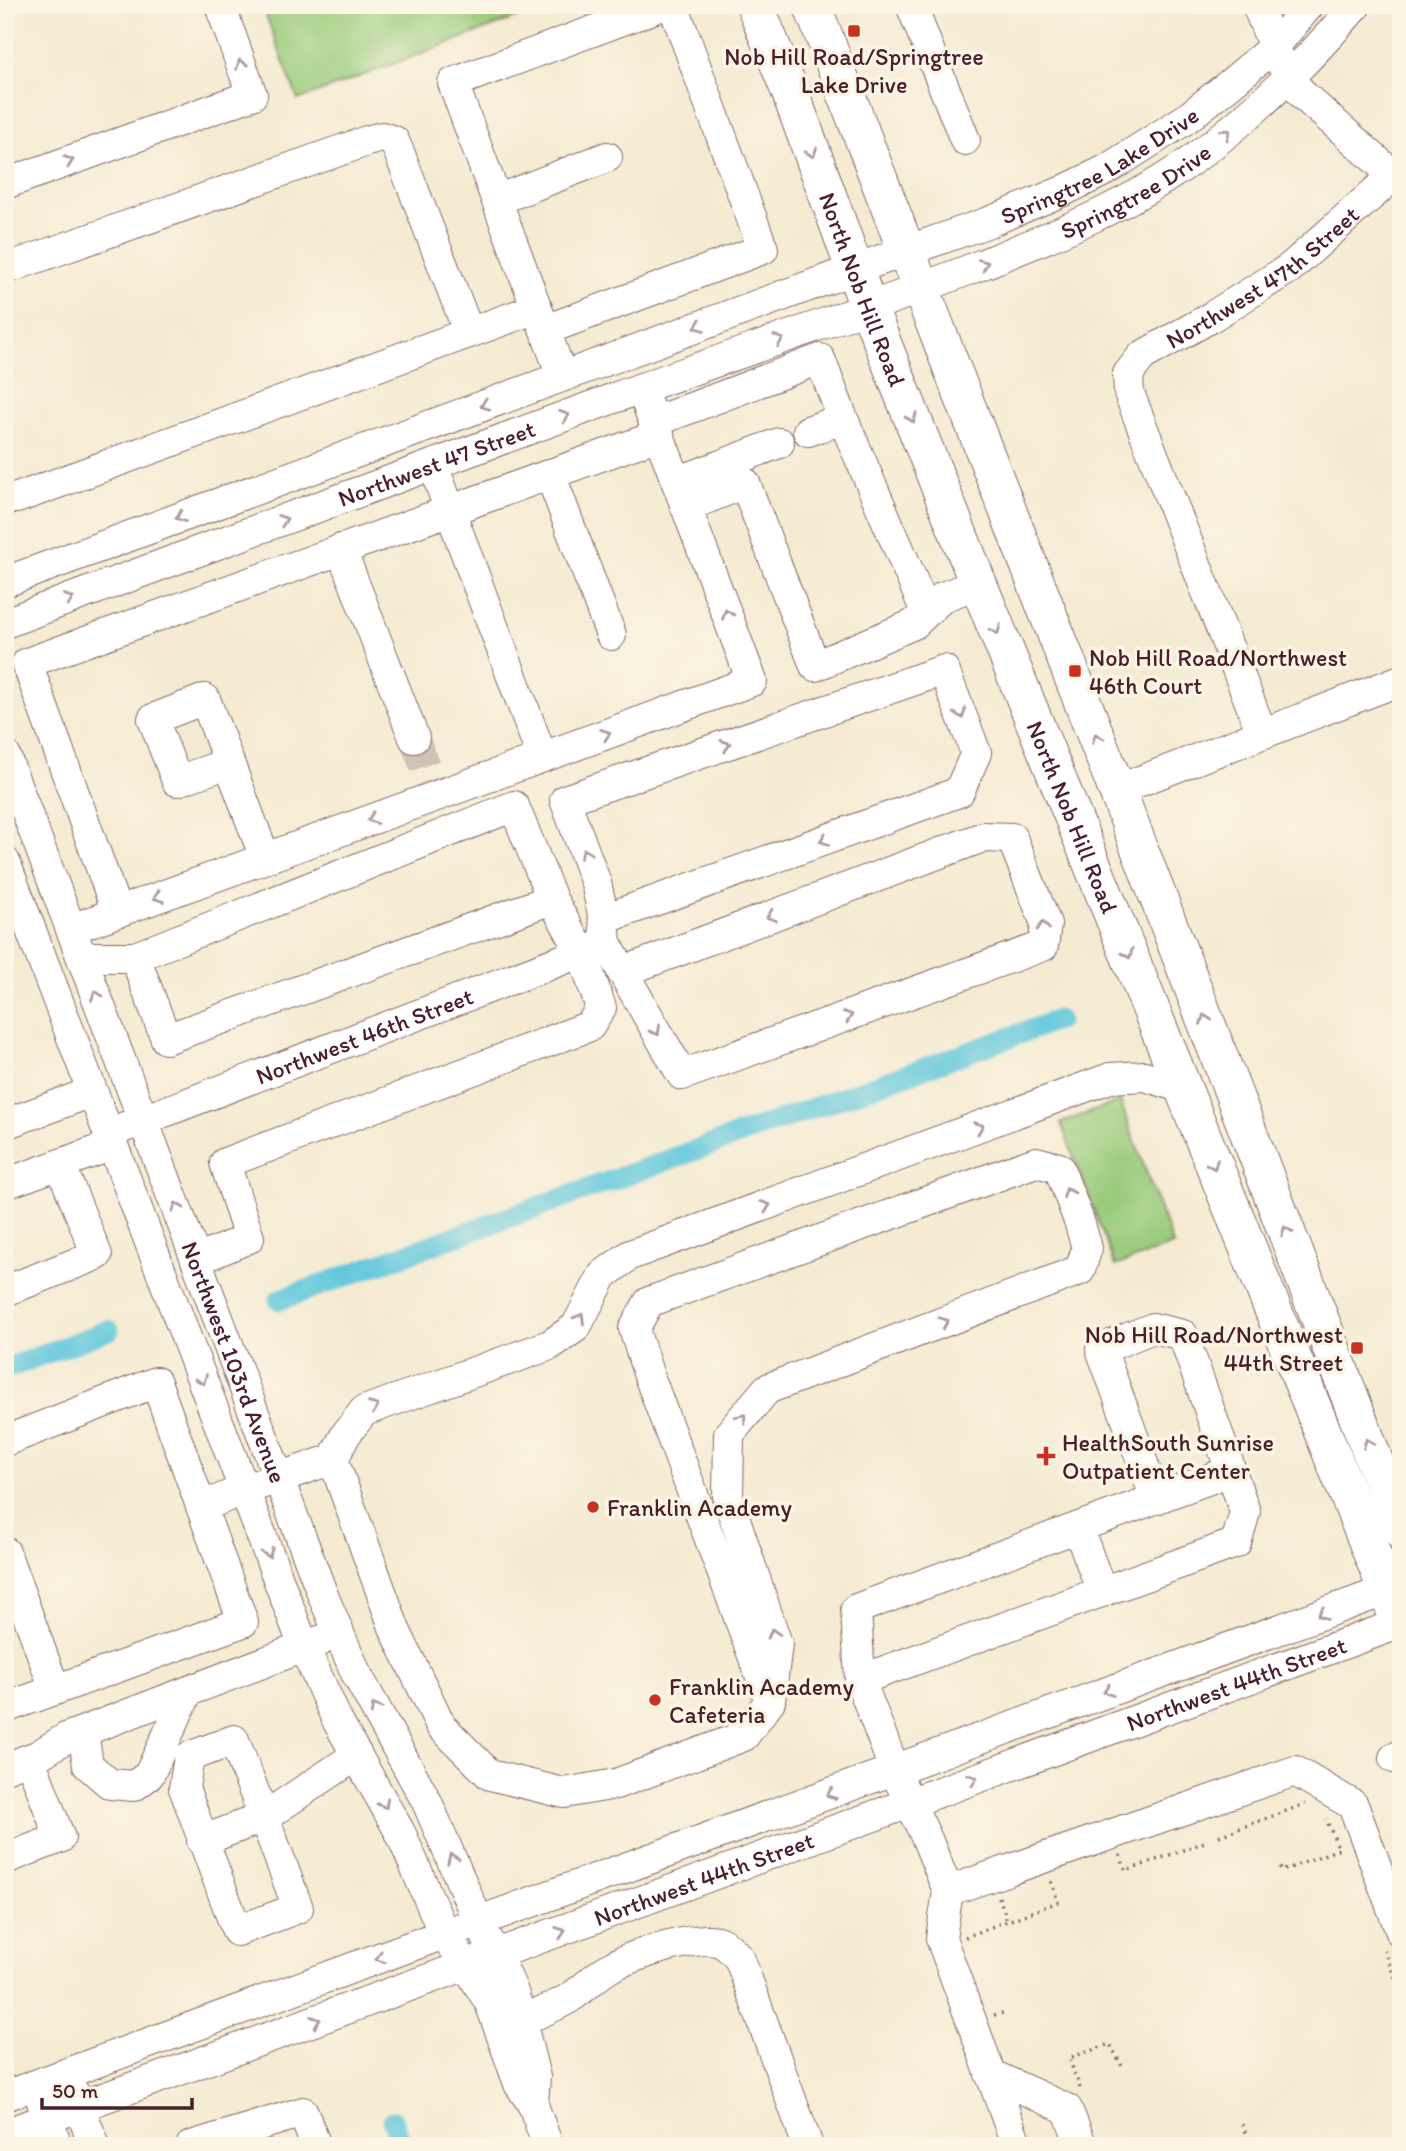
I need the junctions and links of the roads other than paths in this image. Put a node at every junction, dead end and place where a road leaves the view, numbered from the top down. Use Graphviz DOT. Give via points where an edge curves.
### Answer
graph roads {
  1 [pos="220,5"];
  2 [pos="663,5"];
  3 [pos="673,5"];
  4 [pos="755,5"];
  5 [pos="812,5"];
  6 [pos="911,5"];
  7 [pos="1257,5"];
  8 [pos="1308,5"];
  9 [pos="1356,5"];
  10 [pos="1273,47"];
  11 [pos="1289,78"];
  12 [pos="965,140"];
  13 [pos="607,157"];
  14 [pos="1397,179"];
  15 [pos="5,184"];
  16 [pos="497,200"];
  17 [pos="907,250"];
  18 [pos="5,269"];
  19 [pos="855,269"];
  20 [pos="921,289"];
  21 [pos="869,309"];
  22 [pos="541,319"];
  23 [pos="469,333"];
  24 [pos="603,361"];
  25 [pos="562,376"];
  26 [pos="628,393"];
  27 [pos="843,419"];
  28 [pos="657,428"];
  29 [pos="808,431"];
  30 [pos="779,443"];
  31 [pos="433,465"];
  32 [pos="550,474"];
  33 [pos="682,495"];
  34 [pos="5,498"];
  35 [pos="227,500"];
  36 [pos="451,510"];
  37 [pos="240,536"];
  38 [pos="341,549"];
  39 [pos="257,580"];
  40 [pos="5,582"];
  41 [pos="978,583"];
  42 [pos="926,612"];
  43 [pos="5,623"];
  44 [pos="611,635"];
  45 [pos="1401,680"];
  46 [pos="1262,733"];
  47 [pos="414,738"];
  48 [pos="5,755"];
  49 [pos="542,757"];
  50 [pos="229,763"];
  51 [pos="1117,790"];
  52 [pos="265,858"];
  53 [pos="5,862"];
  54 [pos="552,899"];
  55 [pos="117,912"];
  56 [pos="71,929"];
  57 [pos="603,938"];
  58 [pos="82,957"];
  59 [pos="135,957"];
  60 [pos="622,972"];
  61 [pos="1182,1088"];
  62 [pos="92,1092"];
  63 [pos="144,1119"];
  64 [pos="5,1124"];
  65 [pos="110,1139"];
  66 [pos="61,1164"];
  67 [pos="5,1184"];
  68 [pos="197,1260"];
  69 [pos="5,1291"];
  70 [pos="5,1441"];
  71 [pos="333,1459"];
  72 [pos="1231,1471"];
  73 [pos="280,1477"];
  74 [pos="243,1490"];
  75 [pos="1156,1499"];
  76 [pos="201,1507"];
  77 [pos="1078,1528"];
  78 [pos="1401,1530"];
  79 [pos="5,1552"];
  80 [pos="1393,1588"];
  81 [pos="1102,1591"];
  82 [pos="1401,1624"];
  83 [pos="340,1633"];
  84 [pos="303,1647"];
  85 [pos="860,1680"];
  86 [pos="55,1690"];
  87 [pos="187,1693"];
  88 [pos="770,1701"];
  89 [pos="5,1708"];
  90 [pos="83,1732"];
  91 [pos="357,1755"];
  92 [pos="18,1764"];
  93 [pos="895,1771"];
  94 [pos="909,1802"];
  95 [pos="264,1817"];
  96 [pos="202,1841"];
  97 [pos="5,1859"];
  98 [pos="948,1891"];
  99 [pos="478,1921"];
  100 [pos="1401,1932"];
  101 [pos="444,1934"];
  102 [pos="497,1956"];
  103 [pos="467,1966"];
  104 [pos="510,2024"];
  105 [pos="66,2074"];
  106 [pos="990,2074"];
  107 [pos="36,2085"];
  108 [pos="5,2096"];
  109 [pos="80,2108"];
  110 [pos="52,2132"];
  111 [pos="5,2134"];
  112 [pos="234,2139"];
  113 [pos="95,2146"];
  114 [pos="191,2146"];
  115 [pos="316,2146"];
  116 [pos="548,2146"];
  117 [pos="808,2146"];
  118 [pos="1017,2146"];
  119 [pos="1082,2146"];
  15 -- 1 [label="street, one-way" via="252,95"];
  2 -- 16 [label="street" via="453,83"];
  3 -- 22 [label="street" via="763,249"];
  4 -- 19 [label="main road, North Nob Hill Road, one-way"];
  5 -- 17 [label="main road, North Nob Hill Road"];
  6 -- 12 [label="street"];
  7 -- 10 [label="street"];
  8 -- 10 [label="street, Springtree Lake Drive"];
  9 -- 11 [label="street, Springtree Drive"];
  10 -- 11 [label="street"];
  10 -- 17 [label="street, Springtree Lake Drive" via="1186,119 1106,170 989,222"];
  11 -- 14 [label="street"];
  20 -- 11 [label="street, Springtree Drive, one-way" via="1037,243 1135,196 1192,161"];
  13 -- 16 [label="street"];
  14 -- 46 [label="street, Northwest 47th Street" via="1290,268 1142,356 1128,374 1129,393"];
  16 -- 22 [label="street"];
  17 -- 19 [label="street, Springtree Lake Drive"];
  17 -- 20 [label="main road, North Nob Hill Road"];
  18 -- 23 [label="street" via="382,137 394,141 399,152"];
  19 -- 21 [label="main road, North Nob Hill Road"];
  19 -- 24 [label="street, Northwest 47 Street, one-way"];
  20 -- 21 [label="street, Springtree Drive"];
  51 -- 20 [label="main road, North Nob Hill Road, one-way"];
  26 -- 21 [label="street, Northwest 47 Street, one-way"];
  21 -- 41 [label="main road, North Nob Hill Road, one-way"];
  22 -- 23 [label="street"];
  22 -- 25 [label="street"];
  23 -- 34 [label="street" via="17,498"];
  24 -- 25 [label="street, Northwest 47 Street"];
  24 -- 26 [label="street"];
  25 -- 35 [label="street, Northwest 47 Street, one-way"];
  26 -- 28 [label="street"];
  31 -- 26 [label="street, Northwest 47 Street, one-way"];
  27 -- 28 [label="street" via="820,359"];
  27 -- 29 [label="street"];
  27 -- 42 [label="street"];
  28 -- 32 [label="street"];
  28 -- 33 [label="street"];
  30 -- 33 [label="street"];
  31 -- 36 [label="street"];
  37 -- 31 [label="street, Northwest 47 Street, one-way"];
  32 -- 36 [label="street"];
  32 -- 44 [label="street"];
  33 -- 42 [label="street" via="745,483 815,666 914,624"];
  49 -- 33 [label="street, one-way" via="752,681"];
  35 -- 37 [label="street"];
  35 -- 40 [label="street, Northwest 47 Street, one-way"];
  36 -- 38 [label="street"];
  36 -- 49 [label="street"];
  37 -- 39 [label="street"];
  43 -- 37 [label="street, Northwest 47 Street, one-way"];
  38 -- 39 [label="street"];
  38 -- 47 [label="street"];
  39 -- 55 [label="street" via="27,663"];
  41 -- 42 [label="street" via="943,597"];
  41 -- 61 [label="main road, North Nob Hill Road, one-way"];
  45 -- 46 [label="street"];
  46 -- 51 [label="street"];
  48 -- 56 [label="street, Northwest 103rd Avenue"];
  49 -- 52 [label="street, one-way" via="434,790"];
  50 -- 52 [label="street"];
  78 -- 51 [label="main road, North Nob Hill Road, one-way"];
  52 -- 55 [label="street, one-way"];
  53 -- 62 [label="street, Northwest 103rd Avenue"];
  54 -- 57 [label="street"];
  54 -- 59 [label="street" via="166,1039"];
  54 -- 59 [label="street" via="514,806"];
  55 -- 56 [label="street"];
  56 -- 58 [label="street, Northwest 103rd Avenue"];
  57 -- 57 [label="street, Northwest 46th Street, one-way" via="596,883 565,800 944,670 976,753 959,792"];
  57 -- 60 [label="street"];
  57 -- 63 [label="street, Northwest 46th Street"];
  57 -- 68 [label="street" via="601,1008 590,1026 225,1163 249,1238"];
  58 -- 59 [label="street"];
  63 -- 58 [label="street, Northwest 103rd Avenue, one-way"];
  60 -- 60 [label="street, one-way" via="682,1075 1042,946 1046,925 1012,838 982,837"];
  71 -- 61 [label="street, one-way" via="363,1410 550,1345 576,1327 603,1275 630,1255 1110,1078 1145,1076"];
  61 -- 80 [label="main road, North Nob Hill Road, one-way"];
  62 -- 64 [label="street"];
  62 -- 65 [label="street, Northwest 103rd Avenue"];
  63 -- 65 [label="street, Northwest 46th Street"];
  68 -- 63 [label="street, Northwest 103rd Avenue, one-way"];
  65 -- 66 [label="street, Northwest 46th Street"];
  65 -- 74 [label="street, Northwest 103rd Avenue, one-way"];
  66 -- 67 [label="street, Northwest 46th Street"];
  66 -- 69 [label="street" via="97,1255"];
  68 -- 73 [label="street, Northwest 103rd Avenue"];
  70 -- 76 [label="street" via="156,1382"];
  71 -- 73 [label="street"];
  71 -- 88 [label="street" via="396,1630 442,1726 491,1775 565,1793 616,1784 744,1735"];
  72 -- 75 [label="street"];
  72 -- 75 [label="street" via="1183,1335 1153,1328 1101,1349"];
  72 -- 81 [label="street" via="1245,1511 1236,1543"];
  73 -- 74 [label="street"];
  73 -- 83 [label="street, Northwest 103rd Avenue"];
  74 -- 76 [label="street"];
  74 -- 84 [label="street, Northwest 103rd Avenue, one-way"];
  75 -- 77 [label="street"];
  76 -- 86 [label="street" via="243,1622"];
  77 -- 81 [label="street"];
  77 -- 85 [label="street" via="856,1609"];
  79 -- 86 [label="street"];
  80 -- 82 [label="main road, North Nob Hill Road"];
  80 -- 93 [label="street, Northwest 44th Street, one-way"];
  81 -- 85 [label="street"];
  94 -- 82 [label="street, Northwest 44th Street, one-way"];
  83 -- 84 [label="street"];
  99 -- 83 [label="street, Northwest 103rd Avenue, one-way" via="427,1802 372,1704"];
  84 -- 87 [label="street"];
  84 -- 91 [label="street, Northwest 103rd Avenue"];
  85 -- 93 [label="street"];
  86 -- 89 [label="street"];
  87 -- 90 [label="street"];
  87 -- 90 [label="street" via="149,1775 134,1786 110,1784 88,1765"];
  88 -- 88 [label="street, one-way" via="776,1644 728,1498 729,1434 767,1389 1080,1270 1087,1248 1059,1168 1035,1162 649,1302 634,1329"];
  90 -- 92 [label="street"];
  91 -- 95 [label="street"];
  91 -- 101 [label="street, Northwest 103rd Avenue, one-way" via="401,1834"];
  92 -- 97 [label="street" via="60,1838"];
  93 -- 94 [label="street"];
  93 -- 99 [label="street, Northwest 44th Street, one-way"];
  94 -- 98 [label="street"];
  102 -- 94 [label="street, Northwest 44th Street, one-way"];
  95 -- 96 [label="street"];
  95 -- 96 [label="street" via="234,1740 189,1757 184,1788"];
  95 -- 96 [label="street" via="298,1908 237,1931"];
  98 -- 100 [label="street" via="1295,1771 1353,1805"];
  98 -- 106 [label="street" via="941,1938"];
  99 -- 101 [label="street, Northwest 44th Street"];
  99 -- 102 [label="street, Northwest 103rd Avenue"];
  101 -- 103 [label="street, Northwest 103rd Avenue"];
  101 -- 105 [label="street, Northwest 44th Street, one-way"];
  102 -- 103 [label="street, Northwest 44th Street"];
  102 -- 104 [label="street, Northwest 103rd Avenue" via="518,2008"];
  103 -- 104 [label="street, Northwest 103rd Avenue" via="490,2003"];
  109 -- 103 [label="street, Northwest 44th Street, one-way"];
  104 -- 116 [label="street" via="519,2084 533,2105"];
  104 -- 117 [label="street" via="571,1997 612,1966 631,1958 685,1942 718,1941 740,1960"];
  105 -- 107 [label="street, Northwest 44th Street"];
  105 -- 109 [label="street"];
  106 -- 118 [label="street"];
  106 -- 119 [label="street" via="1066,2109"];
  107 -- 108 [label="street, Northwest 44th Street"];
  107 -- 110 [label="street"];
  109 -- 110 [label="street, Northwest 44th Street"];
  109 -- 113 [label="street"];
  110 -- 111 [label="street, Northwest 44th Street"];
  112 -- 114 [label="street"];
  112 -- 115 [label="street" via="303,2112"];
}
